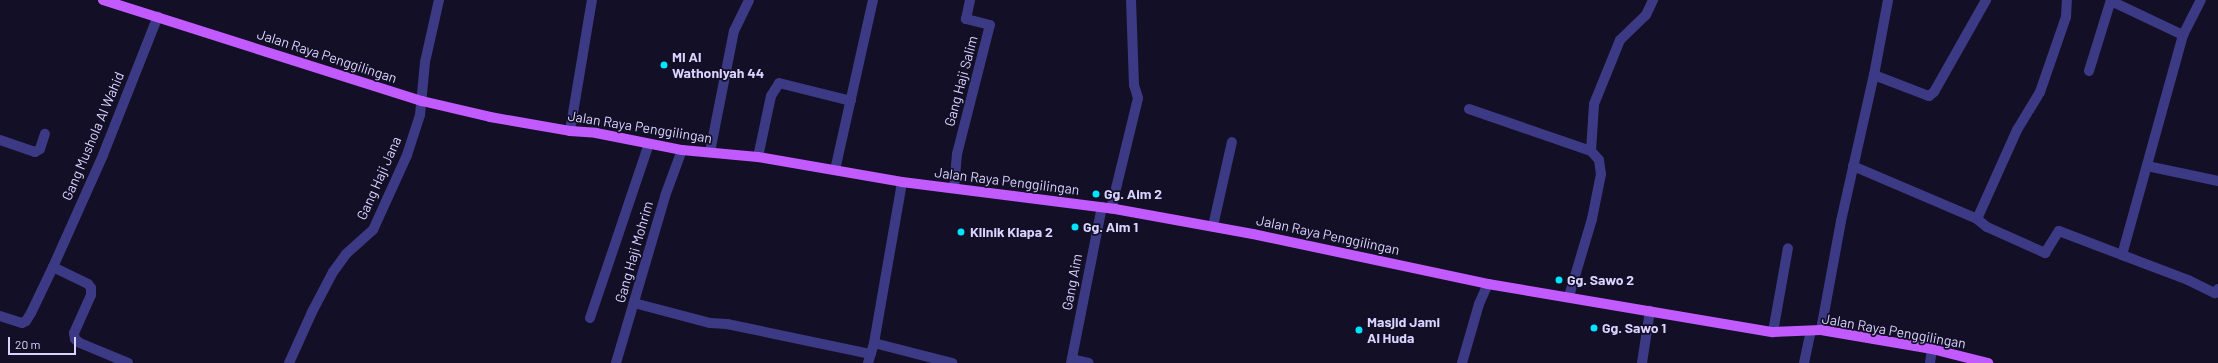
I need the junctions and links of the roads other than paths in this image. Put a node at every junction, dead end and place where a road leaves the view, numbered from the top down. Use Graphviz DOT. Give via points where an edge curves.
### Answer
graph roads {
  1 [pos="103,0"];
  2 [pos="439,0"];
  3 [pos="592,0"];
  4 [pos="749,0"];
  5 [pos="873,0"];
  6 [pos="970,0"];
  7 [pos="1131,0"];
  8 [pos="1653,0"];
  9 [pos="1888,0"];
  10 [pos="1986,0"];
  11 [pos="2068,0"];
  12 [pos="2201,0"];
  13 [pos="2111,1"];
  14 [pos="158,16"];
  15 [pos="2183,35"];
  16 [pos="2089,71"];
  17 [pos="1874,74"];
  18 [pos="422,101"];
  19 [pos="851,101"];
  20 [pos="1469,109"];
  21 [pos="570,131"];
  22 [pos="45,134"];
  23 [pos="0,140"];
  24 [pos="1232,142"];
  25 [pos="650,144"];
  26 [pos="682,150"];
  27 [pos="1591,151"];
  28 [pos="710,152"];
  29 [pos="758,157"];
  30 [pos="1853,166"];
  31 [pos="2147,166"];
  32 [pos="835,170"];
  33 [pos="2218,181"];
  34 [pos="902,182"];
  35 [pos="954,188"];
  36 [pos="1106,208"];
  37 [pos="1977,219"];
  38 [pos="1213,226"];
  39 [pos="1788,248"];
  40 [pos="2122,255"];
  41 [pos="53,267"];
  42 [pos="1488,284"];
  43 [pos="2218,289"];
  44 [pos="1569,296"];
  45 [pos="634,303"];
  46 [pos="1650,311"];
  47 [pos="0,316"];
  48 [pos="590,318"];
  49 [pos="1816,330"];
  50 [pos="1773,332"];
  51 [pos="874,343"];
  52 [pos="1932,349"];
  53 [pos="869,359"];
  54 [pos="1071,361"];
  55 [pos="128,363"];
  56 [pos="289,363"];
  57 [pos="616,363"];
  58 [pos="952,363"];
  59 [pos="1089,363"];
  60 [pos="1462,363"];
  61 [pos="1642,363"];
  62 [pos="1804,363"];
  63 [pos="1930,363"];
  64 [pos="1988,363"];
  1 -- 14 [label="main road, Jalan Raya Penggilingan"];
  2 -- 18 [label="street, Gang Haji Jana" via="425,62"];
  3 -- 21 [label="street"];
  4 -- 28 [label="street" via="734,31"];
  5 -- 19 [label="street"];
  6 -- 35 [label="street, Gang Haji Salim" via="966,19 990,25 957,154"];
  7 -- 36 [label="street, Gang Aim" via="1134,85 1138,98"];
  8 -- 27 [label="street" via="1646,15 1620,40 1594,104"];
  9 -- 17 [label="street"];
  10 -- 17 [label="street" via="1934,92 1929,96"];
  11 -- 37 [label="street" via="2066,17 2040,92 2017,130"];
  12 -- 15 [label="street"];
  13 -- 15 [label="street"];
  13 -- 16 [label="street"];
  14 -- 18 [label="main road, Jalan Raya Penggilingan"];
  14 -- 41 [label="street, Gang Mushola Al Wahid" via="103,155"];
  15 -- 31 [label="street"];
  17 -- 30 [label="street"];
  18 -- 21 [label="main road, Jalan Raya Penggilingan" via="490,117"];
  18 -- 56 [label="street, Gang Haji Jana" via="407,155 373,230 346,254 333,272"];
  19 -- 29 [label="street" via="779,83 771,96"];
  19 -- 32 [label="street"];
  20 -- 27 [label="street"];
  21 -- 25 [label="main road, Jalan Raya Penggilingan" via="596,133"];
  22 -- 23 [label="street" via="40,149 35,152"];
  24 -- 38 [label="street"];
  25 -- 26 [label="main road, Jalan Raya Penggilingan"];
  25 -- 48 [label="street"];
  26 -- 28 [label="main road, Jalan Raya Penggilingan"];
  26 -- 45 [label="street, Gang Haji Mohrim" via="665,196"];
  27 -- 44 [label="street" via="1599,160 1601,174 1592,219"];
  28 -- 29 [label="main road, Jalan Raya Penggilingan"];
  29 -- 32 [label="main road, Jalan Raya Penggilingan"];
  30 -- 37 [label="street"];
  30 -- 49 [label="street"];
  31 -- 33 [label="street"];
  31 -- 40 [label="street"];
  32 -- 34 [label="main road, Jalan Raya Penggilingan"];
  34 -- 35 [label="main road, Jalan Raya Penggilingan"];
  34 -- 51 [label="street"];
  35 -- 36 [label="main road, Jalan Raya Penggilingan"];
  36 -- 38 [label="main road, Jalan Raya Penggilingan"];
  36 -- 54 [label="street, Gang Aim"];
  37 -- 40 [label="street" via="2045,253 2060,232"];
  38 -- 42 [label="main road, Jalan Raya Penggilingan" via="1356,254"];
  39 -- 50 [label="street"];
  40 -- 43 [label="street" via="2215,293"];
  41 -- 47 [label="street, Gang Mushola Al Wahid" via="26,321 22,323"];
  41 -- 55 [label="street" via="88,284 91,288 91,295 74,333 75,339"];
  42 -- 44 [label="main road, Jalan Raya Penggilingan"];
  42 -- 60 [label="street" via="1479,304"];
  44 -- 46 [label="main road, Jalan Raya Penggilingan"];
  45 -- 53 [label="street"];
  45 -- 57 [label="street, Gang Haji Mohrim"];
  46 -- 50 [label="main road, Jalan Raya Penggilingan"];
  46 -- 61 [label="street"];
  49 -- 50 [label="main road, Jalan Raya Penggilingan"];
  49 -- 52 [label="main road, Jalan Raya Penggilingan"];
  49 -- 62 [label="street"];
  51 -- 53 [label="street"];
  51 -- 58 [label="street"];
  52 -- 63 [label="street"];
  52 -- 64 [label="main road, Jalan Raya Penggilingan"];
  54 -- 59 [label="street"];
}
